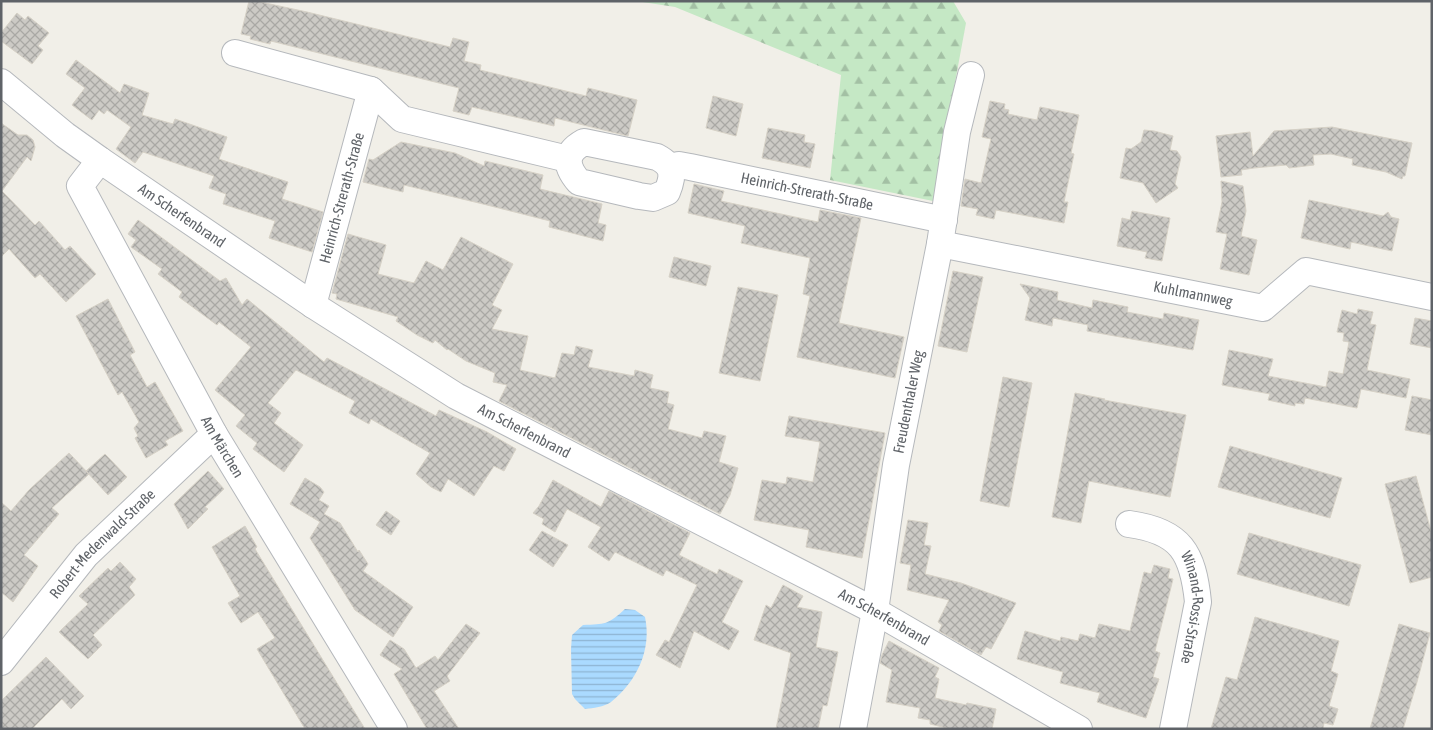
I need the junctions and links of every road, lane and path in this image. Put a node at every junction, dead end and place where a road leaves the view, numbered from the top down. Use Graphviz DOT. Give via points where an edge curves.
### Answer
graph roads {
  1 [pos="235,53"];
  2 [pos="972,75"];
  3 [pos="1,82"];
  4 [pos="370,90"];
  5 [pos="568,159"];
  6 [pos="100,160"];
  7 [pos="670,167"];
  8 [pos="942,232"];
  9 [pos="1432,297"];
  10 [pos="314,305"];
  11 [pos="214,434"];
  12 [pos="1129,524"];
  13 [pos="875,610"];
  14 [pos="1,662"];
  15 [pos="394,729"];
  16 [pos="853,729"];
  17 [pos="1079,729"];
  18 [pos="1173,729"];
  1 -- 4 [label="street"];
  2 -- 8 [label="street, Freudenthaler Weg" via="957,132"];
  3 -- 6 [label="street, Am Scherfenbrand"];
  4 -- 5 [label="street" via="402,119"];
  4 -- 10 [label="street, Heinrich-Strerath-Straße"];
  5 -- 7 [label="street, Heinrich-Strerath-Straße" via="584,142 657,157"];
  5 -- 7 [label="street" via="569,167 579,182 653,198 668,192 672,174"];
  6 -- 10 [label="street, Am Scherfenbrand"];
  6 -- 11 [label="street, Am Märchen" via="80,186"];
  7 -- 8 [label="street, Heinrich-Strerath-Straße" via="690,167"];
  8 -- 9 [label="street, Kuhlmannweg" via="1263,308 1306,271"];
  8 -- 13 [label="street, Freudenthaler Weg" via="896,465"];
  10 -- 13 [label="street, Am Scherfenbrand" via="456,396"];
  11 -- 14 [label="street, Robert-Medenwald-Straße" via="86,555"];
  11 -- 15 [label="street, Am Märchen"];
  12 -- 18 [label="street, Winand-Rossi-Straße" via="1161,531 1180,544 1196,581 1198,602"];
  13 -- 16 [label="street, Freudenthaler Weg"];
  13 -- 17 [label="street, Am Scherfenbrand"];
}
